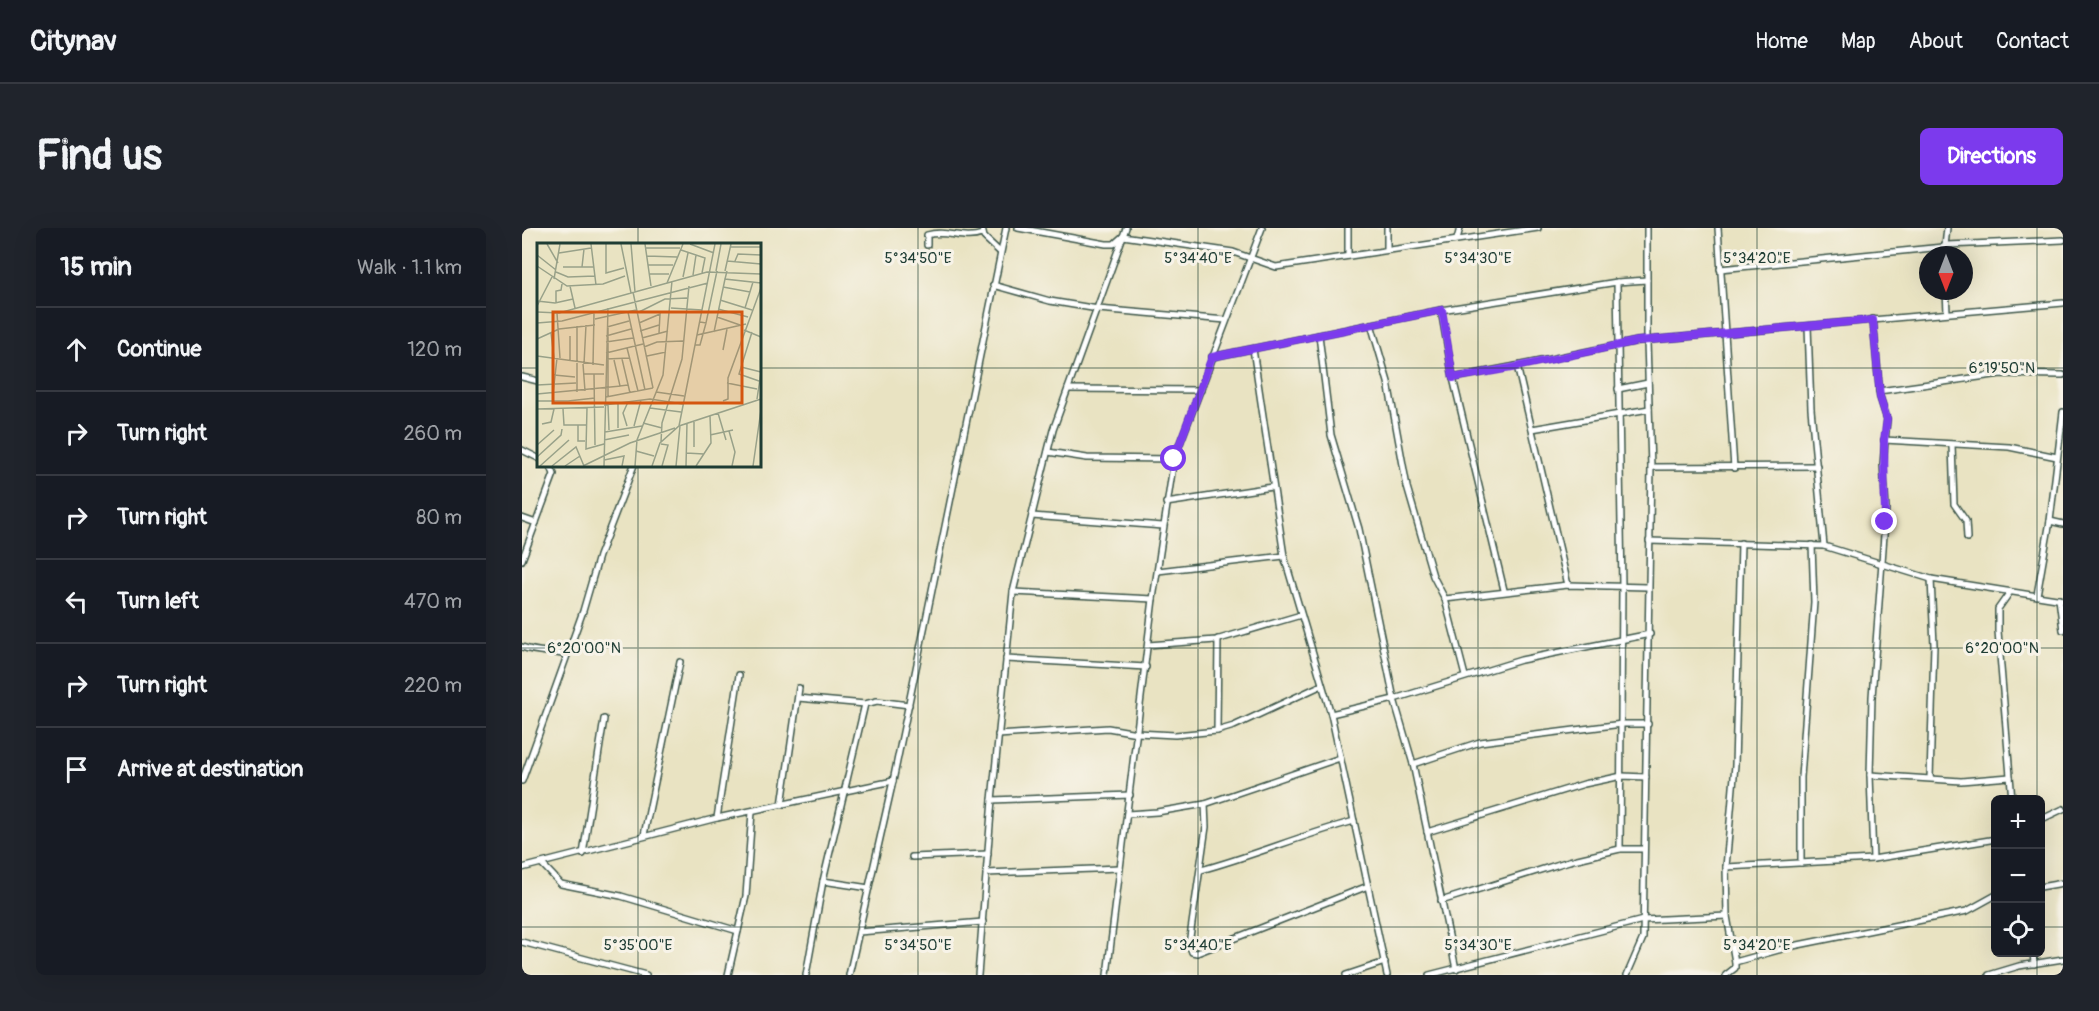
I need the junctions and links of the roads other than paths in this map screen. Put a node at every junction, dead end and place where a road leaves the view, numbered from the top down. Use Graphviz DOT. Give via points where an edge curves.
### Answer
graph roads {
  1 [pos="1006,228"];
  2 [pos="1018,228"];
  3 [pos="1126,228"];
  4 [pos="1262,228"];
  5 [pos="1348,228"];
  6 [pos="1387,228"];
  7 [pos="1460,228"];
  8 [pos="1538,228"];
  9 [pos="1647,228"];
  10 [pos="1718,228"];
  11 [pos="1947,228"];
  12 [pos="982,231"];
  13 [pos="1123,236"];
  14 [pos="1457,239"];
  15 [pos="2063,240"];
  16 [pos="927,244"];
  17 [pos="1945,246"];
  18 [pos="1387,249"];
  19 [pos="1919,249"];
  20 [pos="1000,252"];
  21 [pos="1348,256"];
  22 [pos="1250,259"];
  23 [pos="1720,269"];
  24 [pos="1647,280"];
  25 [pos="1617,282"];
  26 [pos="993,285"];
  27 [pos="1946,300"];
  28 [pos="2063,303"];
  29 [pos="1098,309"];
  30 [pos="1442,310"];
  31 [pos="1947,312"];
  32 [pos="1226,320"];
  33 [pos="1873,320"];
  34 [pos="1371,324"];
  35 [pos="1808,326"];
  36 [pos="1724,334"];
  37 [pos="1319,335"];
  38 [pos="1647,342"];
  39 [pos="1618,345"];
  40 [pos="1252,349"];
  41 [pos="1212,357"];
  42 [pos="1516,366"];
  43 [pos="2063,375"];
  44 [pos="522,377"];
  45 [pos="1453,378"];
  46 [pos="537,381"];
  47 [pos="1648,383"];
  48 [pos="1068,389"];
  49 [pos="1618,389"];
  50 [pos="1200,390"];
  51 [pos="1879,391"];
  52 [pos="1649,409"];
  53 [pos="2063,412"];
  54 [pos="1618,413"];
  55 [pos="1532,429"];
  56 [pos="1884,440"];
  57 [pos="2061,442"];
  58 [pos="1952,445"];
  59 [pos="522,450"];
  60 [pos="1048,452"];
  61 [pos="2057,457"];
  62 [pos="537,458"];
  63 [pos="1174,459"];
  64 [pos="553,466"];
  65 [pos="634,466"];
  66 [pos="1817,466"];
  67 [pos="1651,468"];
  68 [pos="1734,468"];
  69 [pos="1272,487"];
  70 [pos="1166,503"];
  71 [pos="1032,516"];
  72 [pos="522,518"];
  73 [pos="2050,521"];
  74 [pos="536,523"];
  75 [pos="2063,524"];
  76 [pos="1163,526"];
  77 [pos="1967,538"];
  78 [pos="1649,541"];
  79 [pos="1741,543"];
  80 [pos="1812,545"];
  81 [pos="1824,546"];
  82 [pos="1284,556"];
  83 [pos="522,560"];
  84 [pos="1882,563"];
  85 [pos="1158,571"];
  86 [pos="1931,579"];
  87 [pos="1568,585"];
  88 [pos="1622,586"];
  89 [pos="1647,587"];
  90 [pos="1504,590"];
  91 [pos="1013,592"];
  92 [pos="2010,592"];
  93 [pos="2037,595"];
  94 [pos="1153,599"];
  95 [pos="1445,599"];
  96 [pos="2061,599"];
  97 [pos="1301,615"];
  98 [pos="2063,630"];
  99 [pos="1650,634"];
  100 [pos="1218,639"];
  101 [pos="1622,639"];
  102 [pos="1148,645"];
  103 [pos="522,647"];
  104 [pos="566,655"];
  105 [pos="1006,659"];
  106 [pos="680,662"];
  107 [pos="1146,667"];
  108 [pos="739,675"];
  109 [pos="1465,676"];
  110 [pos="1322,685"];
  111 [pos="799,688"];
  112 [pos="798,698"];
  113 [pos="1394,699"];
  114 [pos="865,704"];
  115 [pos="909,705"];
  116 [pos="1330,714"];
  117 [pos="604,719"];
  118 [pos="1622,724"];
  119 [pos="1648,724"];
  120 [pos="1217,731"];
  121 [pos="1137,733"];
  122 [pos="998,735"];
  123 [pos="1340,758"];
  124 [pos="1413,764"];
  125 [pos="1870,775"];
  126 [pos="1622,776"];
  127 [pos="1646,777"];
  128 [pos="2010,777"];
  129 [pos="1930,778"];
  130 [pos="522,781"];
  131 [pos="893,781"];
  132 [pos="845,791"];
  133 [pos="1130,795"];
  134 [pos="2012,795"];
  135 [pos="992,800"];
  136 [pos="1204,804"];
  137 [pos="782,805"];
  138 [pos="2063,809"];
  139 [pos="752,812"];
  140 [pos="1127,813"];
  141 [pos="717,818"];
  142 [pos="2045,818"];
  143 [pos="1354,820"];
  144 [pos="1427,832"];
  145 [pos="644,836"];
  146 [pos="1991,840"];
  147 [pos="1620,849"];
  148 [pos="1644,849"];
  149 [pos="583,854"];
  150 [pos="988,854"];
  151 [pos="912,857"];
  152 [pos="1873,859"];
  153 [pos="1801,863"];
  154 [pos="542,864"];
  155 [pos="1726,867"];
  156 [pos="522,868"];
  157 [pos="1120,868"];
  158 [pos="1200,870"];
  159 [pos="986,873"];
  160 [pos="823,881"];
  161 [pos="2063,883"];
  162 [pos="1368,886"];
  163 [pos="2045,886"];
  164 [pos="869,888"];
  165 [pos="1991,898"];
  166 [pos="1441,901"];
  167 [pos="1727,916"];
  168 [pos="1643,920"];
  169 [pos="983,922"];
  170 [pos="738,931"];
  171 [pos="859,932"];
  172 [pos="522,942"];
  173 [pos="2033,957"];
  174 [pos="2063,959"];
  175 [pos="1385,962"];
  176 [pos="1735,962"];
  177 [pos="2034,964"];
  178 [pos="1456,969"];
  179 [pos="646,975"];
  180 [pos="728,975"];
  181 [pos="806,975"];
  182 [pos="849,975"];
  183 [pos="978,975"];
  184 [pos="1107,975"];
  185 [pos="1346,975"];
  186 [pos="1387,975"];
  187 [pos="1429,975"];
  188 [pos="1627,975"];
  189 [pos="1726,975"];
  190 [pos="1989,975"];
  1 -- 20 [label="street"];
  2 -- 13 [label="street" via="1106,244 1114,244"];
  3 -- 13 [label="street"];
  4 -- 22 [label="street"];
  5 -- 21 [label="street"];
  6 -- 18 [label="street"];
  7 -- 14 [label="street"];
  8 -- 14 [label="street"];
  9 -- 24 [label="street"];
  10 -- 23 [label="street"];
  11 -- 17 [label="street"];
  12 -- 16 [label="street" via="967,238 931,233 927,235"];
  12 -- 20 [label="street"];
  13 -- 22 [label="street" via="1233,252"];
  13 -- 29 [label="street"];
  14 -- 18 [label="street"];
  15 -- 17 [label="street"];
  18 -- 21 [label="street"];
  19 -- 23 [label="street"];
  20 -- 26 [label="street"];
  21 -- 22 [label="street" via="1292,267"];
  22 -- 32 [label="street"];
  23 -- 36 [label="street"];
  24 -- 25 [label="street"];
  24 -- 38 [label="street"];
  25 -- 30 [label="street"];
  25 -- 39 [label="street"];
  26 -- 29 [label="street"];
  26 -- 115 [label="street"];
  27 -- 31 [label="street"];
  28 -- 31 [label="street"];
  29 -- 32 [label="street"];
  29 -- 48 [label="street"];
  30 -- 34 [label="street"];
  30 -- 45 [label="street"];
  31 -- 33 [label="street"];
  32 -- 41 [label="street"];
  33 -- 35 [label="street"];
  33 -- 51 [label="street"];
  34 -- 37 [label="street"];
  34 -- 95 [label="street" via="1388,382 1407,487 1433,576"];
  35 -- 36 [label="street"];
  35 -- 66 [label="street"];
  36 -- 38 [label="street"];
  36 -- 68 [label="street"];
  37 -- 40 [label="street"];
  37 -- 113 [label="street" via="1331,435 1359,528"];
  38 -- 39 [label="street"];
  38 -- 47 [label="street"];
  39 -- 42 [label="street"];
  39 -- 49 [label="street"];
  40 -- 41 [label="street"];
  40 -- 69 [label="street"];
  41 -- 50 [label="street"];
  42 -- 45 [label="street"];
  42 -- 55 [label="street"];
  43 -- 51 [label="street" via="2001,374"];
  44 -- 46 [label="street"];
  45 -- 90 [label="street"];
  47 -- 49 [label="street"];
  47 -- 52 [label="street"];
  48 -- 50 [label="street"];
  48 -- 60 [label="street"];
  49 -- 54 [label="street"];
  50 -- 63 [label="street"];
  51 -- 56 [label="street" via="1886,415"];
  52 -- 54 [label="street"];
  52 -- 67 [label="street"];
  53 -- 57 [label="street"];
  54 -- 55 [label="street"];
  54 -- 88 [label="street"];
  55 -- 87 [label="street"];
  56 -- 58 [label="street"];
  56 -- 84 [label="street" via="1886,508"];
  57 -- 61 [label="street"];
  58 -- 61 [label="street" via="2009,447"];
  58 -- 77 [label="street" via="1954,504 1966,521"];
  59 -- 62 [label="street"];
  60 -- 63 [label="street" via="1087,458"];
  60 -- 71 [label="street"];
  61 -- 73 [label="street"];
  63 -- 70 [label="street"];
  64 -- 74 [label="street"];
  65 -- 104 [label="street"];
  66 -- 68 [label="street"];
  66 -- 81 [label="street"];
  67 -- 68 [label="street"];
  67 -- 78 [label="street"];
  69 -- 70 [label="street"];
  69 -- 82 [label="street"];
  70 -- 76 [label="street"];
  71 -- 76 [label="street"];
  71 -- 91 [label="street"];
  72 -- 74 [label="street"];
  73 -- 75 [label="street"];
  73 -- 93 [label="street"];
  74 -- 83 [label="street"];
  76 -- 85 [label="street"];
  78 -- 79 [label="street"];
  78 -- 89 [label="street"];
  79 -- 80 [label="street"];
  79 -- 155 [label="street" via="1735,765"];
  80 -- 81 [label="street"];
  80 -- 153 [label="street" via="1814,602 1801,777"];
  81 -- 84 [label="street"];
  82 -- 85 [label="street"];
  82 -- 97 [label="street"];
  84 -- 86 [label="street"];
  84 -- 125 [label="street"];
  85 -- 94 [label="street"];
  86 -- 92 [label="street"];
  86 -- 129 [label="street" via="1934,645"];
  87 -- 88 [label="street"];
  87 -- 90 [label="street"];
  88 -- 89 [label="street"];
  88 -- 101 [label="street"];
  89 -- 99 [label="street"];
  90 -- 95 [label="street"];
  91 -- 94 [label="street"];
  91 -- 105 [label="street"];
  92 -- 93 [label="street"];
  92 -- 128 [label="street" via="1998,609 1998,630"];
  93 -- 96 [label="street"];
  94 -- 102 [label="street"];
  95 -- 109 [label="street"];
  96 -- 98 [label="street"];
  97 -- 100 [label="street"];
  97 -- 110 [label="street"];
  99 -- 101 [label="street"];
  99 -- 119 [label="street"];
  100 -- 102 [label="street"];
  100 -- 120 [label="street"];
  101 -- 109 [label="street"];
  101 -- 118 [label="street"];
  102 -- 107 [label="street"];
  103 -- 104 [label="street"];
  104 -- 130 [label="street"];
  105 -- 107 [label="street"];
  105 -- 122 [label="street"];
  106 -- 145 [label="street"];
  107 -- 121 [label="street"];
  108 -- 141 [label="street"];
  109 -- 113 [label="street"];
  110 -- 116 [label="street"];
  110 -- 120 [label="street"];
  111 -- 112 [label="street"];
  112 -- 114 [label="street"];
  112 -- 137 [label="street"];
  113 -- 116 [label="street"];
  113 -- 124 [label="street"];
  114 -- 115 [label="street" via="877,700"];
  114 -- 132 [label="street"];
  115 -- 131 [label="street"];
  116 -- 123 [label="street"];
  117 -- 149 [label="street"];
  118 -- 119 [label="street"];
  118 -- 124 [label="street" via="1480,742"];
  118 -- 126 [label="street"];
  119 -- 127 [label="street"];
  120 -- 121 [label="street"];
  121 -- 122 [label="street" via="1108,728"];
  121 -- 133 [label="street"];
  122 -- 135 [label="street"];
  123 -- 136 [label="street"];
  123 -- 143 [label="street"];
  124 -- 144 [label="street"];
  125 -- 129 [label="street"];
  125 -- 152 [label="street"];
  126 -- 127 [label="street"];
  126 -- 144 [label="street"];
  126 -- 147 [label="street"];
  127 -- 148 [label="street"];
  128 -- 129 [label="street" via="1961,781"];
  128 -- 134 [label="street"];
  131 -- 132 [label="street"];
  131 -- 164 [label="street"];
  132 -- 137 [label="street"];
  132 -- 160 [label="street"];
  133 -- 135 [label="street"];
  133 -- 140 [label="street"];
  135 -- 150 [label="street"];
  136 -- 140 [label="street"];
  136 -- 158 [label="street" via="1206,827"];
  137 -- 139 [label="street"];
  138 -- 142 [label="street"];
  139 -- 141 [label="street"];
  139 -- 170 [label="street" via="746,896"];
  140 -- 157 [label="street"];
  141 -- 145 [label="street"];
  143 -- 158 [label="street"];
  143 -- 162 [label="street"];
  144 -- 166 [label="street"];
  145 -- 149 [label="street"];
  146 -- 152 [label="street"];
  147 -- 148 [label="street"];
  147 -- 166 [label="street"];
  148 -- 168 [label="street"];
  149 -- 154 [label="street"];
  150 -- 151 [label="street"];
  150 -- 159 [label="street"];
  152 -- 153 [label="street"];
  153 -- 155 [label="street"];
  154 -- 156 [label="street"];
  154 -- 170 [label="street" via="561,884 621,896"];
  155 -- 167 [label="street"];
  157 -- 159 [label="street"];
  157 -- 184 [label="street"];
  158 -- 162 [label="street" via="1189,944 1197,954"];
  159 -- 169 [label="street"];
  160 -- 164 [label="street"];
  160 -- 181 [label="street"];
  161 -- 163 [label="street"];
  162 -- 175 [label="street"];
  164 -- 171 [label="street"];
  165 -- 176 [label="street" via="1966,911"];
  166 -- 178 [label="street"];
  167 -- 168 [label="street"];
  167 -- 176 [label="street"];
  168 -- 178 [label="street"];
  168 -- 188 [label="street" via="1643,938"];
  169 -- 171 [label="street"];
  169 -- 183 [label="street"];
  170 -- 180 [label="street"];
  171 -- 182 [label="street"];
  172 -- 179 [label="street"];
  173 -- 177 [label="street"];
  174 -- 177 [label="street"];
  175 -- 185 [label="street"];
  175 -- 186 [label="street"];
  176 -- 189 [label="street" via="1735,969"];
  177 -- 190 [label="street"];
  178 -- 187 [label="street"];
}
